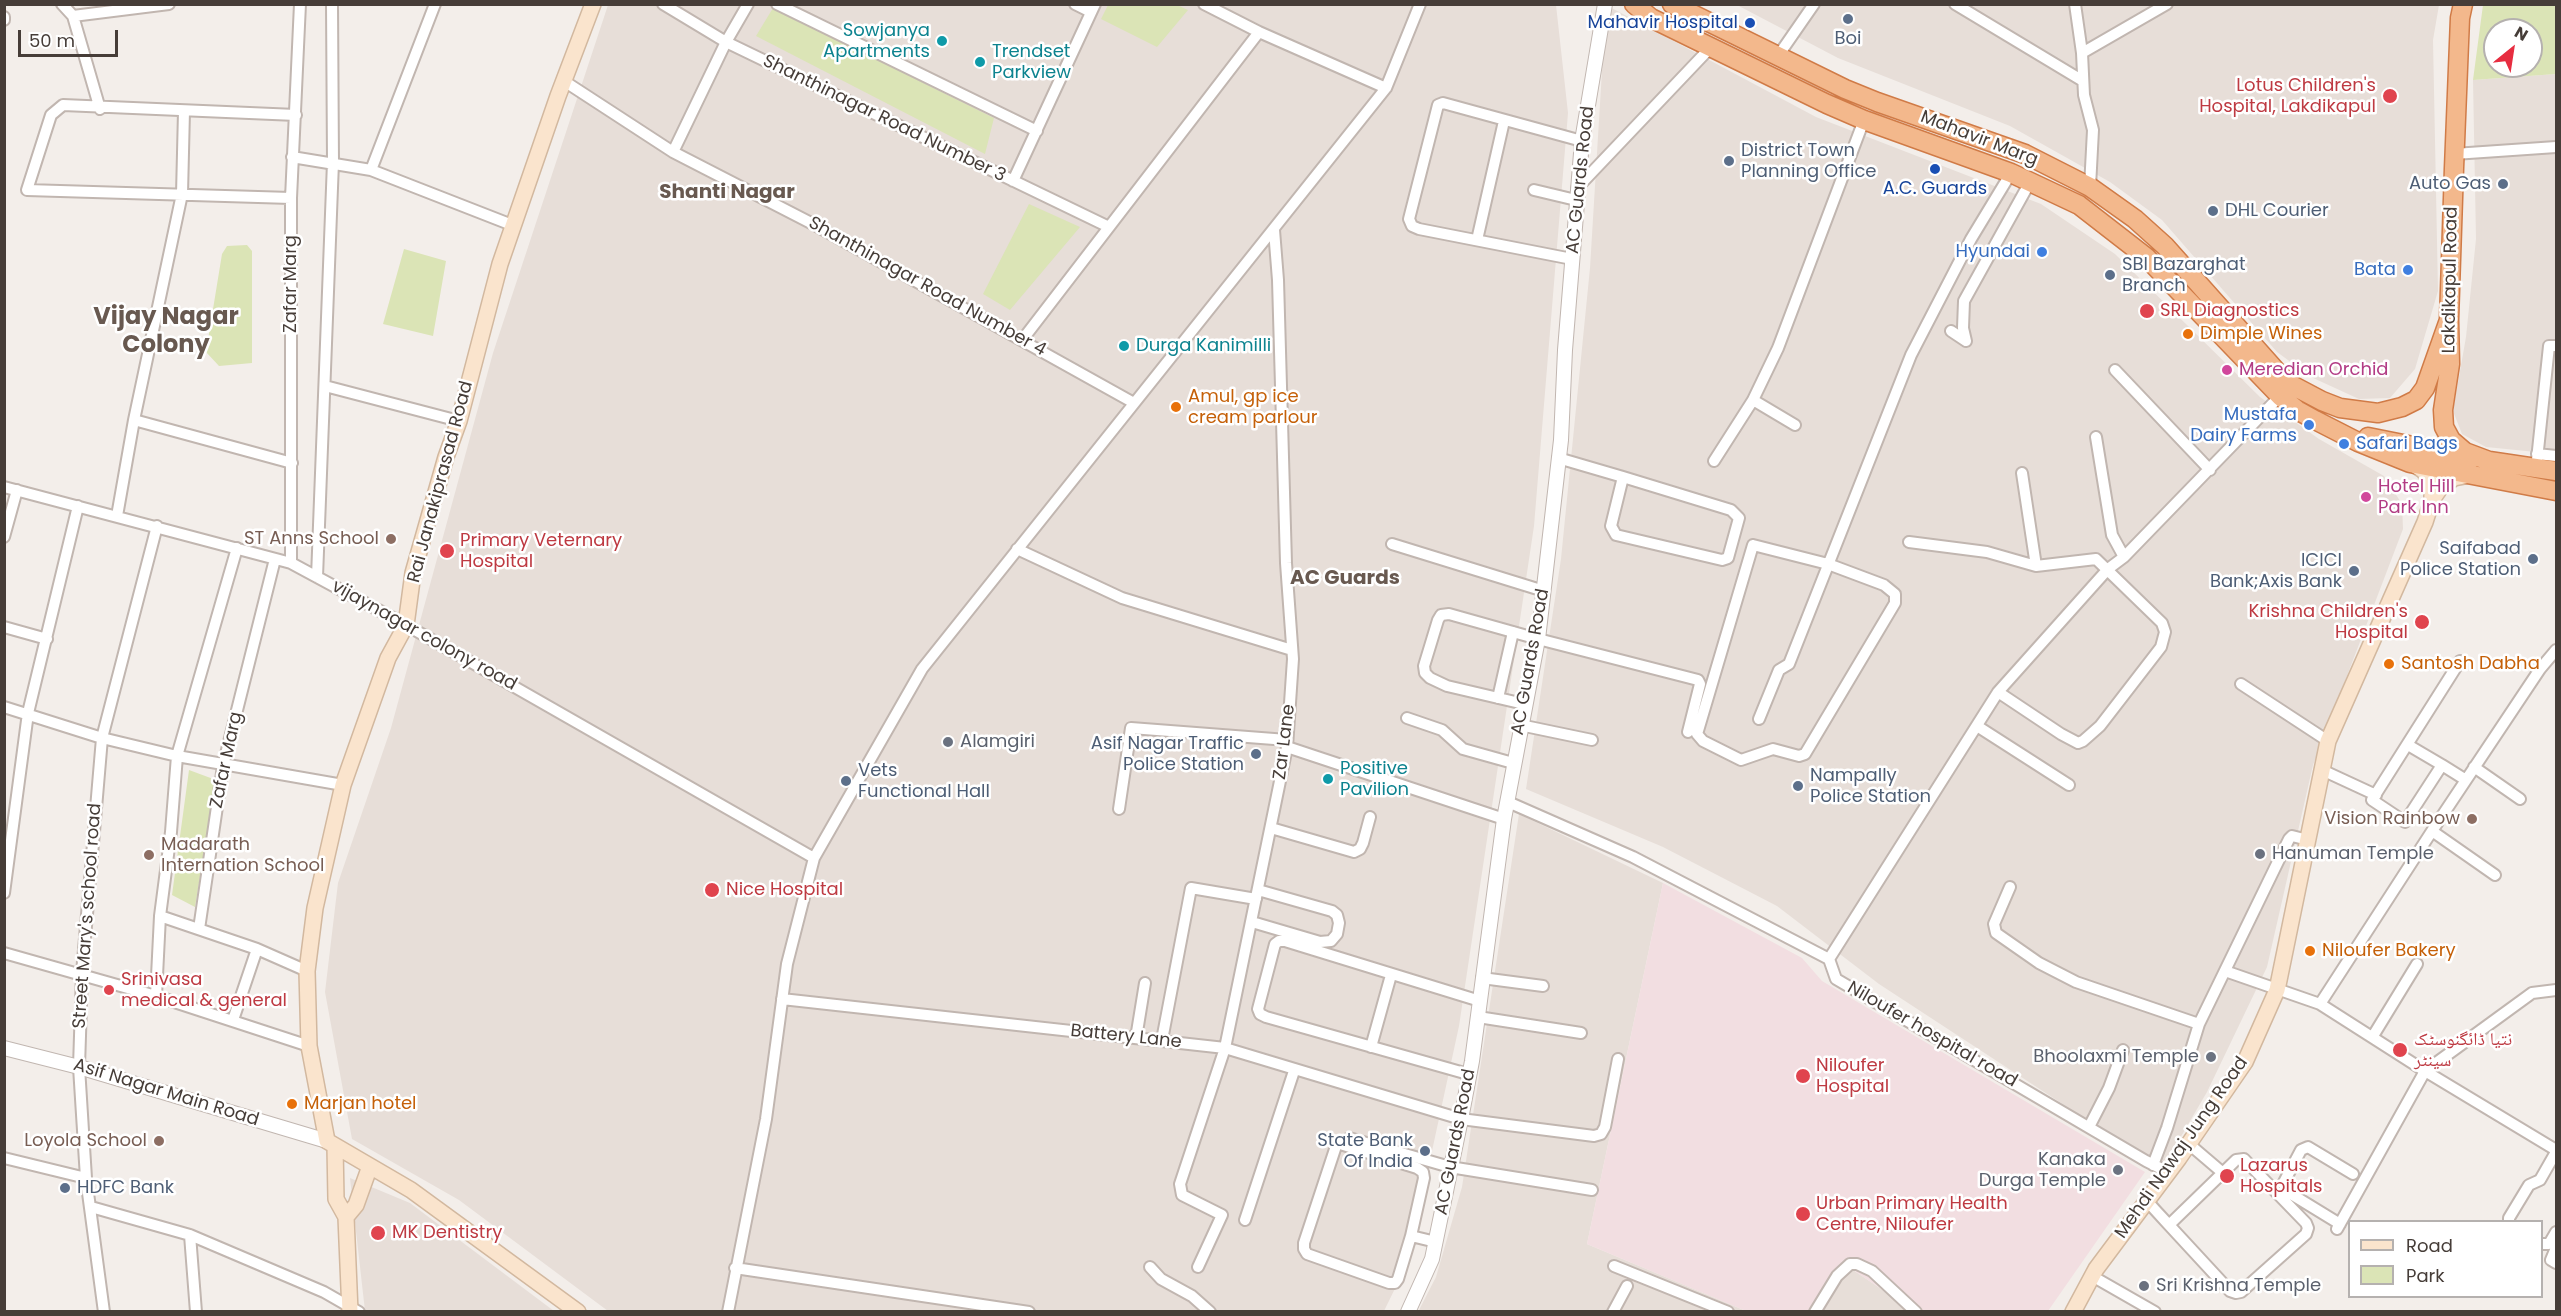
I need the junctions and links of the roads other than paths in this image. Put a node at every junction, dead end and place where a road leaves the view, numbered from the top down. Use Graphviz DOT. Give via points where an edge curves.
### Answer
graph roads {
  1 [pos="62,4"];
  2 [pos="300,4"];
  3 [pos="332,4"];
  4 [pos="435,4"];
  5 [pos="593,4"];
  6 [pos="663,4"];
  7 [pos="748,4"];
  8 [pos="777,4"];
  9 [pos="1075,4"];
  10 [pos="1204,4"];
  11 [pos="1420,4"];
  12 [pos="1605,4"];
  13 [pos="1634,4"];
  14 [pos="1672,4"];
  15 [pos="1814,4"];
  16 [pos="1955,4"];
  17 [pos="2076,4"];
  18 [pos="2167,4"];
  19 [pos="2463,4"];
  20 [pos="166,5"];
  21 [pos="1093,8"];
  22 [pos="73,16"];
  23 [pos="1259,32"];
  24 [pos="726,42"];
  25 [pos="1711,47"];
  26 [pos="2082,53"];
  27 [pos="1778,56"];
  28 [pos="564,81"];
  29 [pos="2083,81"];
  30 [pos="1837,85"];
  31 [pos="1386,88"];
  32 [pos="1827,104"];
  33 [pos="100,108"];
  34 [pos="184,111"];
  35 [pos="296,115"];
  36 [pos="1864,120"];
  37 [pos="1504,121"];
  38 [pos="1038,131"];
  39 [pos="1582,141"];
  40 [pos="2556,147"];
  41 [pos="673,152"];
  42 [pos="2454,154"];
  43 [pos="292,157"];
  44 [pos="333,162"];
  45 [pos="371,170"];
  46 [pos="2011,173"];
  47 [pos="1013,181"];
  48 [pos="2030,182"];
  49 [pos="2090,188"];
  50 [pos="1534,190"];
  51 [pos="182,194"];
  52 [pos="1577,194"];
  53 [pos="291,198"];
  54 [pos="512,225"];
  55 [pos="1109,227"];
  56 [pos="1274,230"];
  57 [pos="1477,240"];
  58 [pos="1572,259"];
  59 [pos="2449,320"];
  60 [pos="1951,331"];
  61 [pos="1023,339"];
  62 [pos="2556,346"];
  63 [pos="2115,369"];
  64 [pos="325,386"];
  65 [pos="2280,396"];
  66 [pos="1754,400"];
  67 [pos="1134,403"];
  68 [pos="134,420"];
  69 [pos="459,421"];
  70 [pos="1795,425"];
  71 [pos="2334,428"];
  72 [pos="2096,437"];
  73 [pos="2556,456"];
  74 [pos="1558,458"];
  75 [pos="1714,461"];
  76 [pos="2489,461"];
  77 [pos="2536,462"];
  78 [pos="2410,463"];
  79 [pos="291,464"];
  80 [pos="2210,470"];
  81 [pos="2556,471"];
  82 [pos="2022,473"];
  83 [pos="2470,476"];
  84 [pos="1623,477"];
  85 [pos="4,487"];
  86 [pos="17,490"];
  87 [pos="2556,491"];
  88 [pos="2432,500"];
  89 [pos="78,506"];
  90 [pos="117,516"];
  91 [pos="157,526"];
  92 [pos="4,537"];
  93 [pos="1909,542"];
  94 [pos="1392,544"];
  95 [pos="237,548"];
  96 [pos="1017,549"];
  97 [pos="2124,557"];
  98 [pos="275,559"];
  99 [pos="291,563"];
  100 [pos="1828,564"];
  101 [pos="2036,566"];
  102 [pos="2108,569"];
  103 [pos="317,577"];
  104 [pos="1544,591"];
  105 [pos="406,625"];
  106 [pos="4,627"];
  107 [pos="1513,632"];
  108 [pos="47,639"];
  109 [pos="1538,639"];
  110 [pos="1292,650"];
  111 [pos="2556,650"];
  112 [pos="2460,661"];
  113 [pos="2241,684"];
  114 [pos="1998,692"];
  115 [pos="1498,698"];
  116 [pos="1524,704"];
  117 [pos="4,706"];
  118 [pos="28,712"];
  119 [pos="1407,718"];
  120 [pos="1759,719"];
  121 [pos="1520,725"];
  122 [pos="1977,726"];
  123 [pos="1688,732"];
  124 [pos="102,738"];
  125 [pos="1592,740"];
  126 [pos="2328,741"];
  127 [pos="1287,743"];
  128 [pos="2408,746"];
  129 [pos="177,756"];
  130 [pos="1513,763"];
  131 [pos="2442,765"];
  132 [pos="223,766"];
  133 [pos="2474,767"];
  134 [pos="2322,770"];
  135 [pos="2466,780"];
  136 [pos="4,785"];
  137 [pos="343,785"];
  138 [pos="2069,785"];
  139 [pos="17,788"];
  140 [pos="2376,795"];
  141 [pos="2520,799"];
  142 [pos="1508,802"];
  143 [pos="1119,809"];
  144 [pos="1370,816"];
  145 [pos="1504,819"];
  146 [pos="1271,828"];
  147 [pos="2432,831"];
  148 [pos="2308,840"];
  149 [pos="814,858"];
  150 [pos="2495,875"];
  151 [pos="2010,887"];
  152 [pos="4,893"];
  153 [pos="1257,895"];
  154 [pos="160,916"];
  155 [pos="1251,922"];
  156 [pos="199,929"];
  157 [pos="257,949"];
  158 [pos="4,953"];
  159 [pos="1829,959"];
  160 [pos="2416,964"];
  161 [pos="307,971"];
  162 [pos="2225,971"];
  163 [pos="81,974"];
  164 [pos="1391,975"];
  165 [pos="1482,978"];
  166 [pos="1145,983"];
  167 [pos="1543,986"];
  168 [pos="2277,990"];
  169 [pos="2556,990"];
  170 [pos="156,996"];
  171 [pos="782,999"];
  172 [pos="1480,1000"];
  173 [pos="2320,1004"];
  174 [pos="1478,1017"];
  175 [pos="233,1020"];
  176 [pos="2199,1024"];
  177 [pos="1581,1033"];
  178 [pos="2373,1036"];
  179 [pos="1136,1038"];
  180 [pos="1162,1040"];
  181 [pos="309,1046"];
  182 [pos="1371,1047"];
  183 [pos="4,1048"];
  184 [pos="1225,1048"];
  185 [pos="2123,1050"];
  186 [pos="1618,1059"];
  187 [pos="79,1066"];
  188 [pos="1294,1071"];
  189 [pos="2425,1071"];
  190 [pos="1468,1074"];
  191 [pos="1461,1119"];
  192 [pos="2089,1127"];
  193 [pos="1349,1138"];
  194 [pos="331,1143"];
  195 [pos="2189,1144"];
  196 [pos="2556,1151"];
  197 [pos="4,1158"];
  198 [pos="2153,1165"];
  199 [pos="370,1166"];
  200 [pos="1450,1167"];
  201 [pos="2169,1172"];
  202 [pos="2223,1173"];
  203 [pos="2354,1174"];
  204 [pos="86,1178"];
  205 [pos="1592,1190"];
  206 [pos="2147,1202"];
  207 [pos="91,1207"];
  208 [pos="346,1217"];
  209 [pos="1245,1220"];
  210 [pos="2510,1220"];
  211 [pos="2169,1226"];
  212 [pos="2556,1232"];
  213 [pos="190,1235"];
  214 [pos="1411,1236"];
  215 [pos="1436,1242"];
  216 [pos="2543,1244"];
  217 [pos="2556,1248"];
  218 [pos="2556,1263"];
  219 [pos="1614,1266"];
  220 [pos="1150,1267"];
  221 [pos="1198,1267"];
  222 [pos="735,1268"];
  223 [pos="2092,1276"];
  224 [pos="1627,1286"];
  225 [pos="353,1310"];
  226 [pos="104,1311"];
  227 [pos="196,1311"];
  228 [pos="578,1311"];
  229 [pos="728,1311"];
  230 [pos="1029,1311"];
  231 [pos="1210,1311"];
  232 [pos="1408,1311"];
  233 [pos="1613,1311"];
  234 [pos="1728,1311"];
  235 [pos="1815,1311"];
  236 [pos="1916,1311"];
  237 [pos="2073,1311"];
  238 [pos="2155,1311"];
  1 -- 22 [label="street"];
  2 -- 35 [label="street, Zafar Marg"];
  3 -- 44 [label="street"];
  4 -- 45 [label="street"];
  5 -- 28 [label="main road, Rai Janakiprasad Road"];
  6 -- 24 [label="street, Shanthinagar Road Number 3"];
  7 -- 24 [label="street"];
  8 -- 38 [label="street"];
  9 -- 21 [label="street"];
  10 -- 23 [label="street"];
  11 -- 31 [label="street"];
  12 -- 39 [label="street, AC Guards Road"];
  13 -- 25 [label="highway, Mahavir Marg" via="1651,18"];
  14 -- 27 [label="highway, Mahavir Marg"];
  15 -- 27 [label="street"];
  16 -- 29 [label="street"];
  17 -- 26 [label="street"];
  18 -- 26 [label="street"];
  19 -- 42 [label="highway, Lakdikapul Road"];
  20 -- 22 [label="street"];
  21 -- 38 [label="street"];
  22 -- 33 [label="street"];
  23 -- 31 [label="street"];
  23 -- 55 [label="street"];
  24 -- 41 [label="street"];
  24 -- 47 [label="street, Shanthinagar Road Number 3"];
  25 -- 32 [label="highway, Mahavir Marg"];
  25 -- 52 [label="street"];
  26 -- 29 [label="street"];
  27 -- 30 [label="highway, Mahavir Marg"];
  28 -- 41 [label="street, Shanthinagar Road Number 4"];
  28 -- 54 [label="main road, Rai Janakiprasad Road"];
  29 -- 49 [label="street" via="2092,130"];
  30 -- 32 [label="highway"];
  30 -- 49 [label="highway, Mahavir Marg" via="2025,154"];
  31 -- 56 [label="street"];
  32 -- 36 [label="highway, Mahavir Marg"];
  33 -- 34 [label="street"];
  33 -- 51 [label="street" via="63,105 51,115 27,190"];
  34 -- 35 [label="street"];
  34 -- 51 [label="street"];
  35 -- 43 [label="street, Zafar Marg"];
  36 -- 46 [label="highway, Mahavir Marg"];
  36 -- 66 [label="street" via="1794,309"];
  37 -- 39 [label="street"];
  37 -- 57 [label="street"];
  37 -- 57 [label="street" via="1443,103 1438,105 1409,219 1419,229"];
  38 -- 47 [label="street"];
  39 -- 52 [label="street, AC Guards Road"];
  40 -- 42 [label="street"];
  41 -- 61 [label="street, Shanthinagar Road Number 4"];
  42 -- 59 [label="highway, Lakdikapul Road"];
  43 -- 44 [label="street"];
  43 -- 53 [label="street, Zafar Marg"];
  44 -- 45 [label="street"];
  44 -- 64 [label="street"];
  45 -- 54 [label="street"];
  46 -- 48 [label="highway, Mahavir Marg"];
  46 -- 100 [label="street" via="1971,239 1911,355"];
  47 -- 55 [label="street, Shanthinagar Road Number 3"];
  48 -- 60 [label="street" via="1964,301 1966,341"];
  48 -- 65 [label="highway, Mahavir Marg" via="2079,206 2146,257"];
  49 -- 59 [label="highway, Mahavir Marg" via="2135,219 2165,246 2286,382 2340,408 2378,413 2415,400 2425,388"];
  50 -- 52 [label="street"];
  51 -- 53 [label="street"];
  51 -- 68 [label="street"];
  52 -- 58 [label="street, AC Guards Road"];
  53 -- 79 [label="street, Zafar Marg"];
  54 -- 69 [label="main road, Rai Janakiprasad Road"];
  55 -- 61 [label="street"];
  56 -- 67 [label="street"];
  56 -- 110 [label="street, Zar Lane"];
  57 -- 58 [label="street"];
  58 -- 74 [label="street, AC Guards Road"];
  59 -- 76 [label="highway, Lakdikapul Road" via="2450,364 2444,427 2451,440 2465,452"];
  61 -- 67 [label="street, Shanthinagar Road Number 4"];
  62 -- 77 [label="street" via="2549,346"];
  63 -- 80 [label="street"];
  64 -- 69 [label="street"];
  64 -- 103 [label="street"];
  65 -- 71 [label="highway, Mahavir Marg" via="2297,410"];
  65 -- 80 [label="street"];
  66 -- 70 [label="street"];
  66 -- 75 [label="street"];
  67 -- 96 [label="street"];
  68 -- 79 [label="street"];
  68 -- 90 [label="street"];
  69 -- 105 [label="main road, Rai Janakiprasad Road" via="413,573"];
  71 -- 76 [label="highway"];
  71 -- 78 [label="highway, Mahavir Marg"];
  72 -- 97 [label="street" via="2112,535"];
  73 -- 77 [label="street"];
  74 -- 84 [label="street"];
  74 -- 104 [label="street, AC Guards Road"];
  76 -- 77 [label="highway, Lakdikapul Road"];
  77 -- 81 [label="highway, Lakdikapul Road"];
  78 -- 83 [label="highway"];
  78 -- 88 [label="main road" via="2424,471 2432,485"];
  79 -- 99 [label="street, Zafar Marg"];
  80 -- 97 [label="street"];
  82 -- 101 [label="street"];
  83 -- 87 [label="highway"];
  83 -- 88 [label="main road" via="2454,478"];
  84 -- 84 [label="street" via="1611,526 1616,535 1722,560 1728,558 1739,518 1735,512"];
  85 -- 86 [label="street, vijaynagar colony road"];
  86 -- 89 [label="street, vijaynagar colony road"];
  86 -- 92 [label="street"];
  88 -- 126 [label="main road, Mehdi Nawaj Jung Road"];
  89 -- 90 [label="street, vijaynagar colony road"];
  89 -- 108 [label="street"];
  90 -- 91 [label="street, vijaynagar colony road"];
  91 -- 95 [label="street, vijaynagar colony road"];
  91 -- 124 [label="street, Street Mary's school road"];
  93 -- 101 [label="street" via="1987,552"];
  94 -- 104 [label="street"];
  95 -- 98 [label="street, vijaynagar colony road"];
  95 -- 129 [label="street"];
  96 -- 110 [label="street" via="1122,598"];
  96 -- 149 [label="street" via="922,669"];
  97 -- 102 [label="street"];
  98 -- 99 [label="street, vijaynagar colony road"];
  98 -- 132 [label="street, Zafar Marg"];
  99 -- 103 [label="street, vijaynagar colony road"];
  100 -- 100 [label="street" via="1884,585 1895,594 1895,603 1808,751 1799,756 1773,749 1741,760 1702,741 1697,731 1751,548 1756,545"];
  100 -- 120 [label="street" via="1789,664 1779,670"];
  101 -- 102 [label="street" via="2096,559"];
  102 -- 114 [label="street"];
  102 -- 114 [label="street" via="2166,632 2161,647 2100,726 2078,742 2061,735"];
  103 -- 105 [label="street, vijaynagar colony road"];
  104 -- 109 [label="street, AC Guards Road"];
  105 -- 137 [label="main road, Rai Janakiprasad Road" via="388,658"];
  105 -- 149 [label="street, vijaynagar colony road"];
  106 -- 108 [label="street"];
  107 -- 109 [label="street"];
  107 -- 115 [label="street"];
  107 -- 115 [label="street" via="1441,615 1424,666 1430,678 1447,686"];
  108 -- 118 [label="street"];
  109 -- 116 [label="street, AC Guards Road"];
  109 -- 123 [label="street" via="1698,680"];
  110 -- 127 [label="street, Zar Lane"];
  111 -- 133 [label="street"];
  112 -- 128 [label="street"];
  113 -- 126 [label="street"];
  114 -- 122 [label="street"];
  115 -- 116 [label="street"];
  116 -- 121 [label="street, AC Guards Road"];
  117 -- 118 [label="street"];
  118 -- 124 [label="street"];
  118 -- 139 [label="street"];
  119 -- 130 [label="street" via="1442,730 1463,748"];
  121 -- 125 [label="street"];
  121 -- 130 [label="street, AC Guards Road"];
  122 -- 138 [label="street"];
  122 -- 159 [label="street"];
  124 -- 129 [label="street"];
  124 -- 163 [label="street, Street Mary's school road"];
  126 -- 134 [label="main road, Mehdi Nawaj Jung Road"];
  127 -- 143 [label="street" via="1131,728"];
  127 -- 145 [label="street"];
  127 -- 146 [label="street, Zar Lane"];
  128 -- 131 [label="street"];
  128 -- 140 [label="street"];
  129 -- 132 [label="street"];
  129 -- 154 [label="street"];
  130 -- 142 [label="street, AC Guards Road"];
  131 -- 135 [label="street"];
  131 -- 140 [label="street" via="2405,822 2372,800"];
  132 -- 137 [label="street"];
  132 -- 156 [label="street, Zafar Marg"];
  133 -- 135 [label="street"];
  133 -- 141 [label="street"];
  134 -- 140 [label="street"];
  134 -- 148 [label="main road, Mehdi Nawaj Jung Road"];
  135 -- 147 [label="street"];
  136 -- 139 [label="street"];
  137 -- 161 [label="main road, Rai Janakiprasad Road" via="315,908"];
  139 -- 152 [label="street"];
  142 -- 145 [label="street, AC Guards Road"];
  142 -- 159 [label="street" via="1633,857"];
  144 -- 146 [label="street" via="1363,843 1354,852"];
  145 -- 165 [label="street, AC Guards Road"];
  146 -- 153 [label="street, Zar Lane"];
  147 -- 150 [label="street"];
  147 -- 173 [label="street"];
  148 -- 162 [label="street" via="2292,836 2289,839"];
  148 -- 168 [label="main road, Mehdi Nawaj Jung Road"];
  149 -- 171 [label="street"];
  151 -- 176 [label="street" via="1994,924 1996,933 2039,963 2076,982"];
  153 -- 155 [label="street, Zar Lane"];
  153 -- 155 [label="street" via="1332,911 1339,923 1337,934 1331,941 1320,942"];
  153 -- 180 [label="street" via="1191,888"];
  154 -- 156 [label="street"];
  154 -- 170 [label="street"];
  155 -- 184 [label="street, Zar Lane"];
  156 -- 157 [label="street"];
  157 -- 161 [label="street"];
  157 -- 175 [label="street"];
  158 -- 163 [label="street"];
  159 -- 192 [label="street, Niloufer hospital road" via="1836,979"];
  160 -- 178 [label="street"];
  161 -- 181 [label="main road, Rai Janakiprasad Road"];
  162 -- 168 [label="street"];
  162 -- 176 [label="street"];
  163 -- 170 [label="street"];
  163 -- 187 [label="street, Street Mary's school road"];
  164 -- 172 [label="street"];
  164 -- 182 [label="street"];
  164 -- 182 [label="street" via="1285,940 1275,944 1258,1009 1260,1014"];
  165 -- 167 [label="street"];
  165 -- 172 [label="street, AC Guards Road"];
  166 -- 179 [label="street"];
  168 -- 173 [label="street"];
  168 -- 195 [label="main road, Mehdi Nawaj Jung Road" via="2245,1062"];
  169 -- 189 [label="street" via="2532,993"];
  170 -- 175 [label="street"];
  171 -- 179 [label="street, Battery Lane"];
  171 -- 222 [label="street" via="766,1119"];
  172 -- 174 [label="street, AC Guards Road"];
  173 -- 178 [label="street"];
  174 -- 177 [label="street"];
  174 -- 190 [label="street, AC Guards Road"];
  175 -- 181 [label="street"];
  176 -- 198 [label="street"];
  178 -- 189 [label="street"];
  179 -- 180 [label="street, Battery Lane"];
  180 -- 184 [label="street, Battery Lane"];
  181 -- 194 [label="main road, Rai Janakiprasad Road"];
  182 -- 190 [label="street"];
  183 -- 187 [label="street, Asif Nagar Main Road"];
  184 -- 188 [label="street, Battery Lane"];
  184 -- 221 [label="street, Zar Lane" via="1180,1184 1182,1195 1222,1215"];
  185 -- 192 [label="street"];
  186 -- 191 [label="street, Battery Lane" via="1601,1134"];
  187 -- 194 [label="street, Asif Nagar Main Road"];
  187 -- 204 [label="street, Street Mary's school road"];
  188 -- 191 [label="street, Battery Lane"];
  188 -- 209 [label="street"];
  189 -- 196 [label="street"];
  189 -- 203 [label="street" via="2351,1195 2339,1226 2291,1194 2283,1184 2301,1150 2308,1147"];
  190 -- 191 [label="street, AC Guards Road"];
  191 -- 200 [label="street, AC Guards Road"];
  192 -- 198 [label="street, Niloufer hospital road"];
  193 -- 200 [label="street"];
  194 -- 199 [label="main road"];
  194 -- 208 [label="main road, Rai Janakiprasad Road" via="336,1199"];
  195 -- 201 [label="main road, Mehdi Nawaj Jung Road"];
  195 -- 202 [label="street"];
  196 -- 210 [label="street" via="2542,1177 2529,1185"];
  197 -- 204 [label="street"];
  198 -- 201 [label="street, Niloufer hospital road"];
  199 -- 208 [label="main road" via="356,1205"];
  199 -- 228 [label="main road" via="411,1190"];
  200 -- 205 [label="street"];
  200 -- 215 [label="street, AC Guards Road"];
  201 -- 206 [label="main road, Mehdi Nawaj Jung Road"];
  202 -- 211 [label="street"];
  202 -- 211 [label="street" via="2236,1160 2247,1160 2306,1223 2306,1234 2236,1293"];
  204 -- 207 [label="street, Street Mary's school road"];
  206 -- 211 [label="street"];
  206 -- 223 [label="main road, Mehdi Nawaj Jung Road"];
  207 -- 213 [label="street"];
  207 -- 226 [label="street, Street Mary's school road"];
  208 -- 225 [label="main road"];
  212 -- 216 [label="street" via="2549,1244"];
  213 -- 225 [label="street" via="324,1292"];
  213 -- 227 [label="street"];
  214 -- 214 [label="street" via="1395,1282 1307,1254 1304,1243 1337,1143 1423,1172"];
  214 -- 215 [label="street"];
  215 -- 232 [label="street, AC Guards Road"];
  217 -- 218 [label="street" via="2551,1257"];
  219 -- 234 [label="street"];
  220 -- 231 [label="street" via="1161,1279"];
  222 -- 229 [label="street"];
  222 -- 230 [label="street"];
  223 -- 237 [label="main road, Mehdi Nawaj Jung Road"];
  223 -- 238 [label="street"];
  224 -- 233 [label="street"];
  235 -- 236 [label="street" via="1842,1270 1851,1264 1872,1272"];
}
